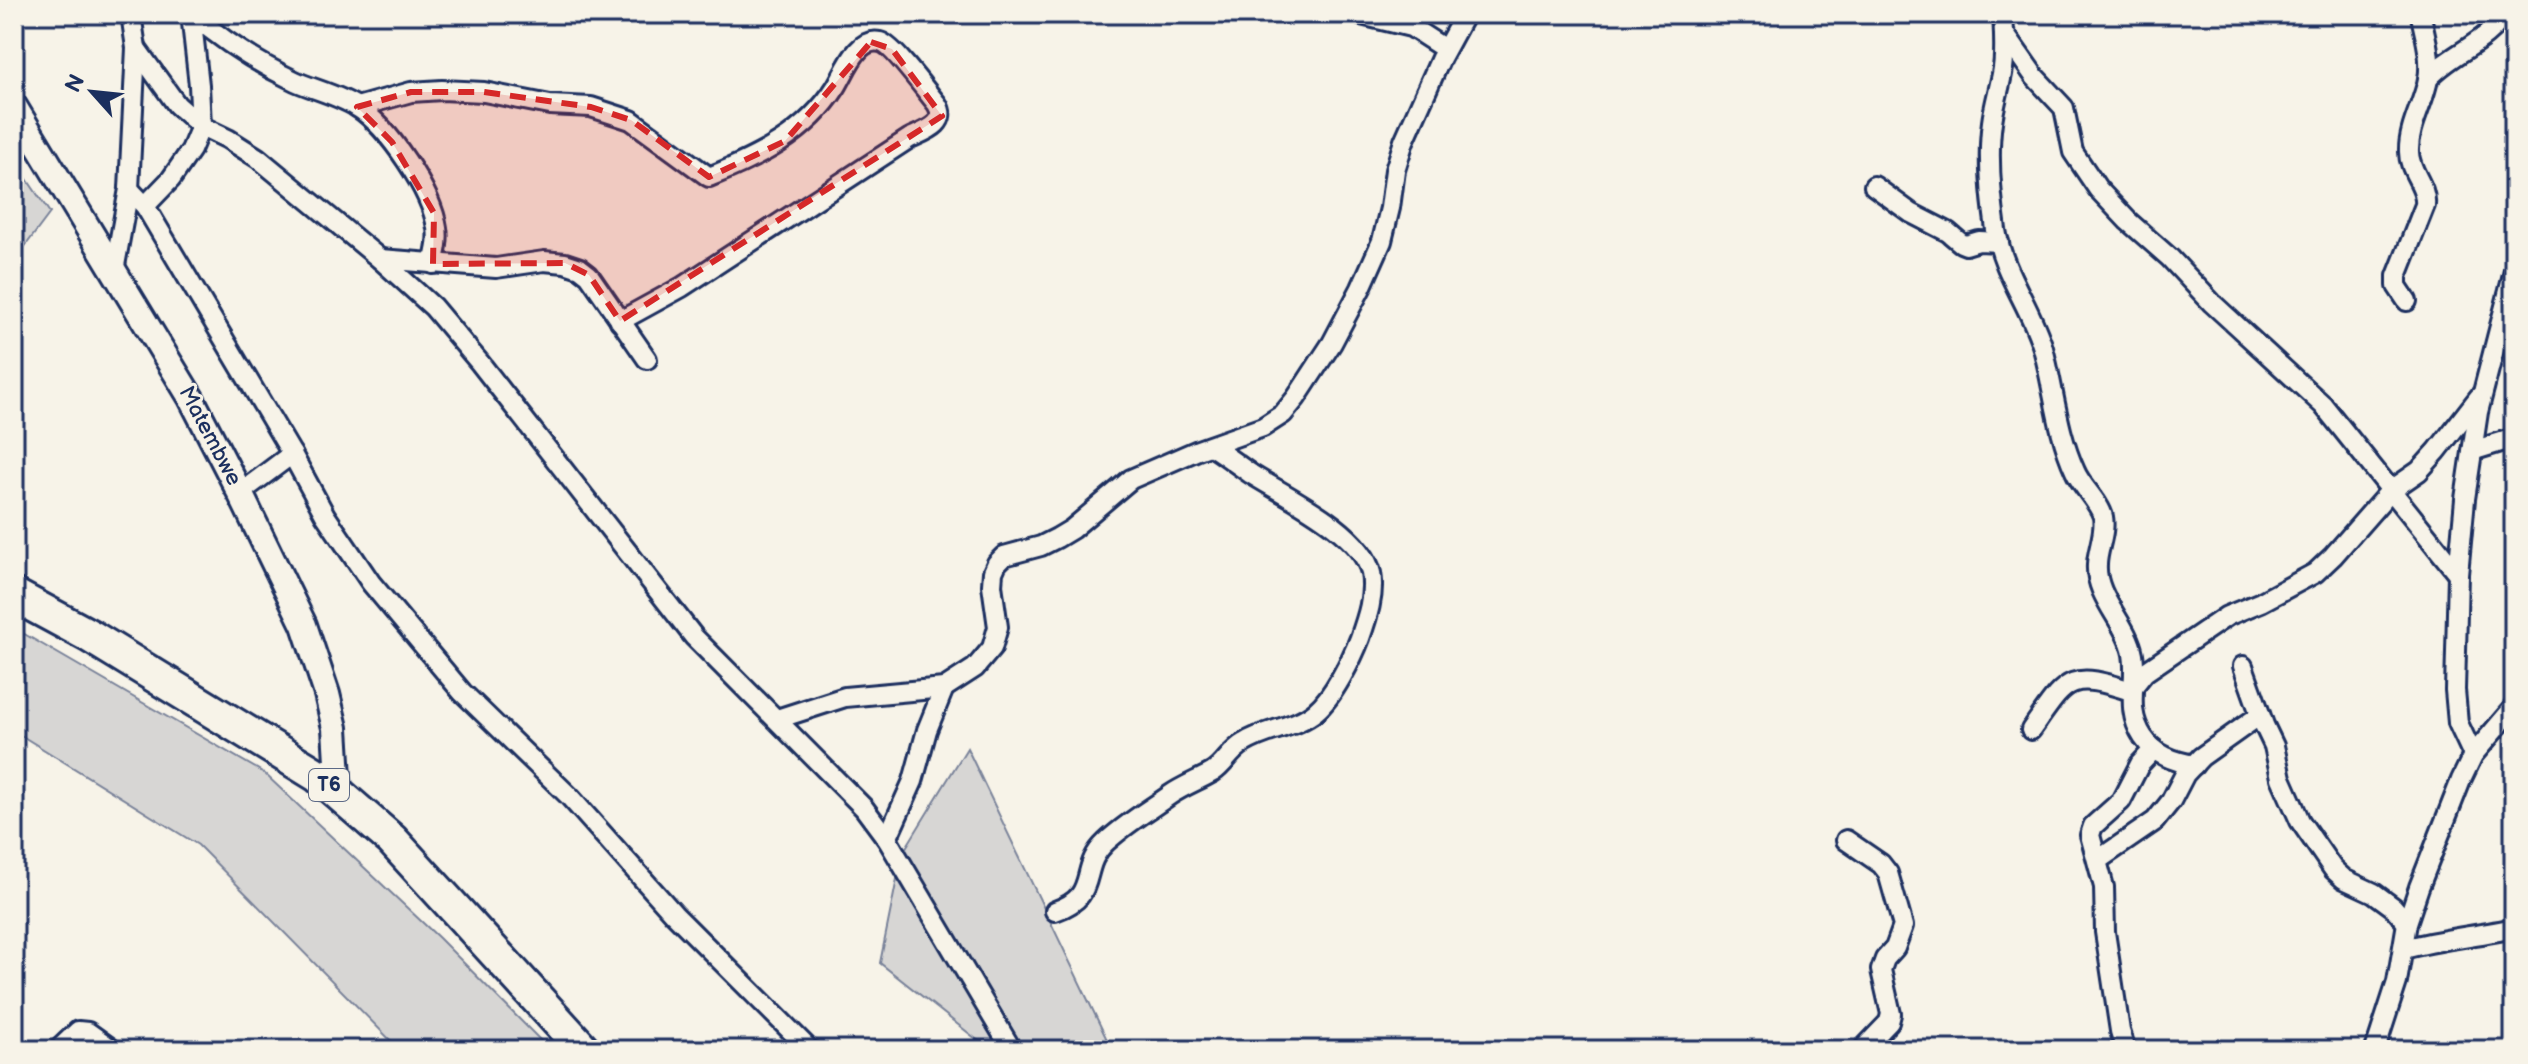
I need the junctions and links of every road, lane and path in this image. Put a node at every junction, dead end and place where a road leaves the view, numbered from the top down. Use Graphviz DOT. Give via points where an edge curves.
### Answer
graph roads {
  1 [pos="131,14"];
  2 [pos="192,14"];
  3 [pos="1357,14"];
  4 [pos="1465,14"];
  5 [pos="2003,14"];
  6 [pos="2421,16"];
  7 [pos="2502,19"];
  8 [pos="2004,33"];
  9 [pos="2514,35"];
  10 [pos="136,48"];
  11 [pos="1445,49"];
  12 [pos="2428,79"];
  13 [pos="14,106"];
  14 [pos="357,107"];
  15 [pos="201,126"];
  16 [pos="1874,186"];
  17 [pos="129,189"];
  18 [pos="145,206"];
  19 [pos="1999,242"];
  20 [pos="380,259"];
  21 [pos="433,264"];
  22 [pos="114,271"];
  23 [pos="2514,271"];
  24 [pos="2407,301"];
  25 [pos="620,321"];
  26 [pos="647,359"];
  27 [pos="2482,391"];
  28 [pos="2514,438"];
  29 [pos="1211,446"];
  30 [pos="2472,451"];
  31 [pos="292,454"];
  32 [pos="2390,491"];
  33 [pos="240,493"];
  34 [pos="2458,574"];
  35 [pos="14,595"];
  36 [pos="2243,666"];
  37 [pos="944,688"];
  38 [pos="2131,690"];
  39 [pos="2514,707"];
  40 [pos="2260,715"];
  41 [pos="777,719"];
  42 [pos="2031,730"];
  43 [pos="2154,749"];
  44 [pos="2473,755"];
  45 [pos="2194,765"];
  46 [pos="339,794"];
  47 [pos="887,839"];
  48 [pos="1846,840"];
  49 [pos="2098,860"];
  50 [pos="1055,911"];
  51 [pos="2407,923"];
  52 [pos="2514,928"];
  53 [pos="2404,949"];
  54 [pos="109,1047"];
  55 [pos="58,1050"];
  56 [pos="584,1050"];
  57 [pos="810,1050"];
  58 [pos="1012,1050"];
  59 [pos="1862,1050"];
  60 [pos="2126,1050"];
  61 [pos="2375,1050"];
  1 -- 10 [label="street"];
  2 -- 14 [label="street" via="260,63"];
  2 -- 15 [label="street"];
  3 -- 11 [label="street" via="1411,27"];
  4 -- 11 [label="street"];
  5 -- 8 [label="street"];
  6 -- 12 [label="street"];
  7 -- 9 [label="street"];
  7 -- 12 [label="street"];
  8 -- 19 [label="street" via="1991,135"];
  8 -- 32 [label="street" via="2064,108 2073,152 2098,189 2323,405"];
  10 -- 15 [label="street" via="177,105"];
  10 -- 17 [label="street"];
  11 -- 29 [label="street" via="1404,141 1382,241 1332,343 1283,414"];
  12 -- 24 [label="street" via="2409,143 2409,157 2426,194 2397,276"];
  13 -- 22 [label="main road, Matembwe"];
  14 -- 21 [label="street" via="392,142 419,182 434,213 438,239"];
  14 -- 25 [label="street" via="411,92 442,90 591,107 631,120 709,177 785,141 815,113 865,44 879,42 892,49 941,111 931,129"];
  15 -- 18 [label="street" via="171,179"];
  15 -- 20 [label="street" via="258,158"];
  16 -- 19 [label="street" via="1961,243"];
  17 -- 18 [label="street"];
  17 -- 22 [label="street"];
  18 -- 31 [label="street"];
  19 -- 38 [label="street" via="2043,347 2075,472 2103,515 2099,583 2128,637 2135,669"];
  20 -- 21 [label="street"];
  20 -- 41 [label="street" via="433,307 480,363 694,637"];
  21 -- 25 [label="street" via="496,268 565,263 589,275"];
  22 -- 33 [label="main road, Matembwe" via="191,398"];
  23 -- 27 [label="street"];
  25 -- 26 [label="street"];
  27 -- 30 [label="street"];
  27 -- 32 [label="street" via="2419,471"];
  28 -- 30 [label="street"];
  29 -- 37 [label="street" via="1131,479 1057,538 1004,556 993,572 998,627 992,648 975,668"];
  29 -- 50 [label="street" via="1334,526 1352,544 1371,572 1366,622 1355,651 1316,711 1244,743 1215,770 1107,841 1095,855 1081,898"];
  30 -- 34 [label="street"];
  31 -- 33 [label="street"];
  31 -- 57 [label="street" via="371,583 462,692 569,796 674,914"];
  32 -- 34 [label="street"];
  32 -- 38 [label="street" via="2315,573 2208,628 2145,672"];
  33 -- 46 [label="main road, Matembwe" via="318,662 335,728"];
  34 -- 44 [label="street" via="2455,690 2458,723"];
  35 -- 46 [label="highway, T6" via="90,636 317,775"];
  36 -- 40 [label="street"];
  37 -- 41 [label="street" via="845,697"];
  37 -- 47 [label="street"];
  38 -- 42 [label="street" via="2089,680 2071,682"];
  38 -- 43 [label="street" via="2136,722"];
  39 -- 44 [label="street"];
  40 -- 45 [label="street"];
  40 -- 51 [label="street" via="2281,778 2316,845 2344,879 2374,893"];
  41 -- 47 [label="street"];
  43 -- 45 [label="street"];
  43 -- 49 [label="street" via="2121,801 2090,831"];
  44 -- 51 [label="street"];
  45 -- 49 [label="street" via="2155,821"];
  46 -- 56 [label="highway, T6" via="392,840"];
  47 -- 58 [label="street"];
  48 -- 59 [label="street" via="1888,873 1903,926 1881,970 1889,1022"];
  49 -- 60 [label="street"];
  51 -- 53 [label="street"];
  52 -- 53 [label="street"];
  53 -- 61 [label="street"];
  54 -- 55 [label="street" via="78,1031"];
}
